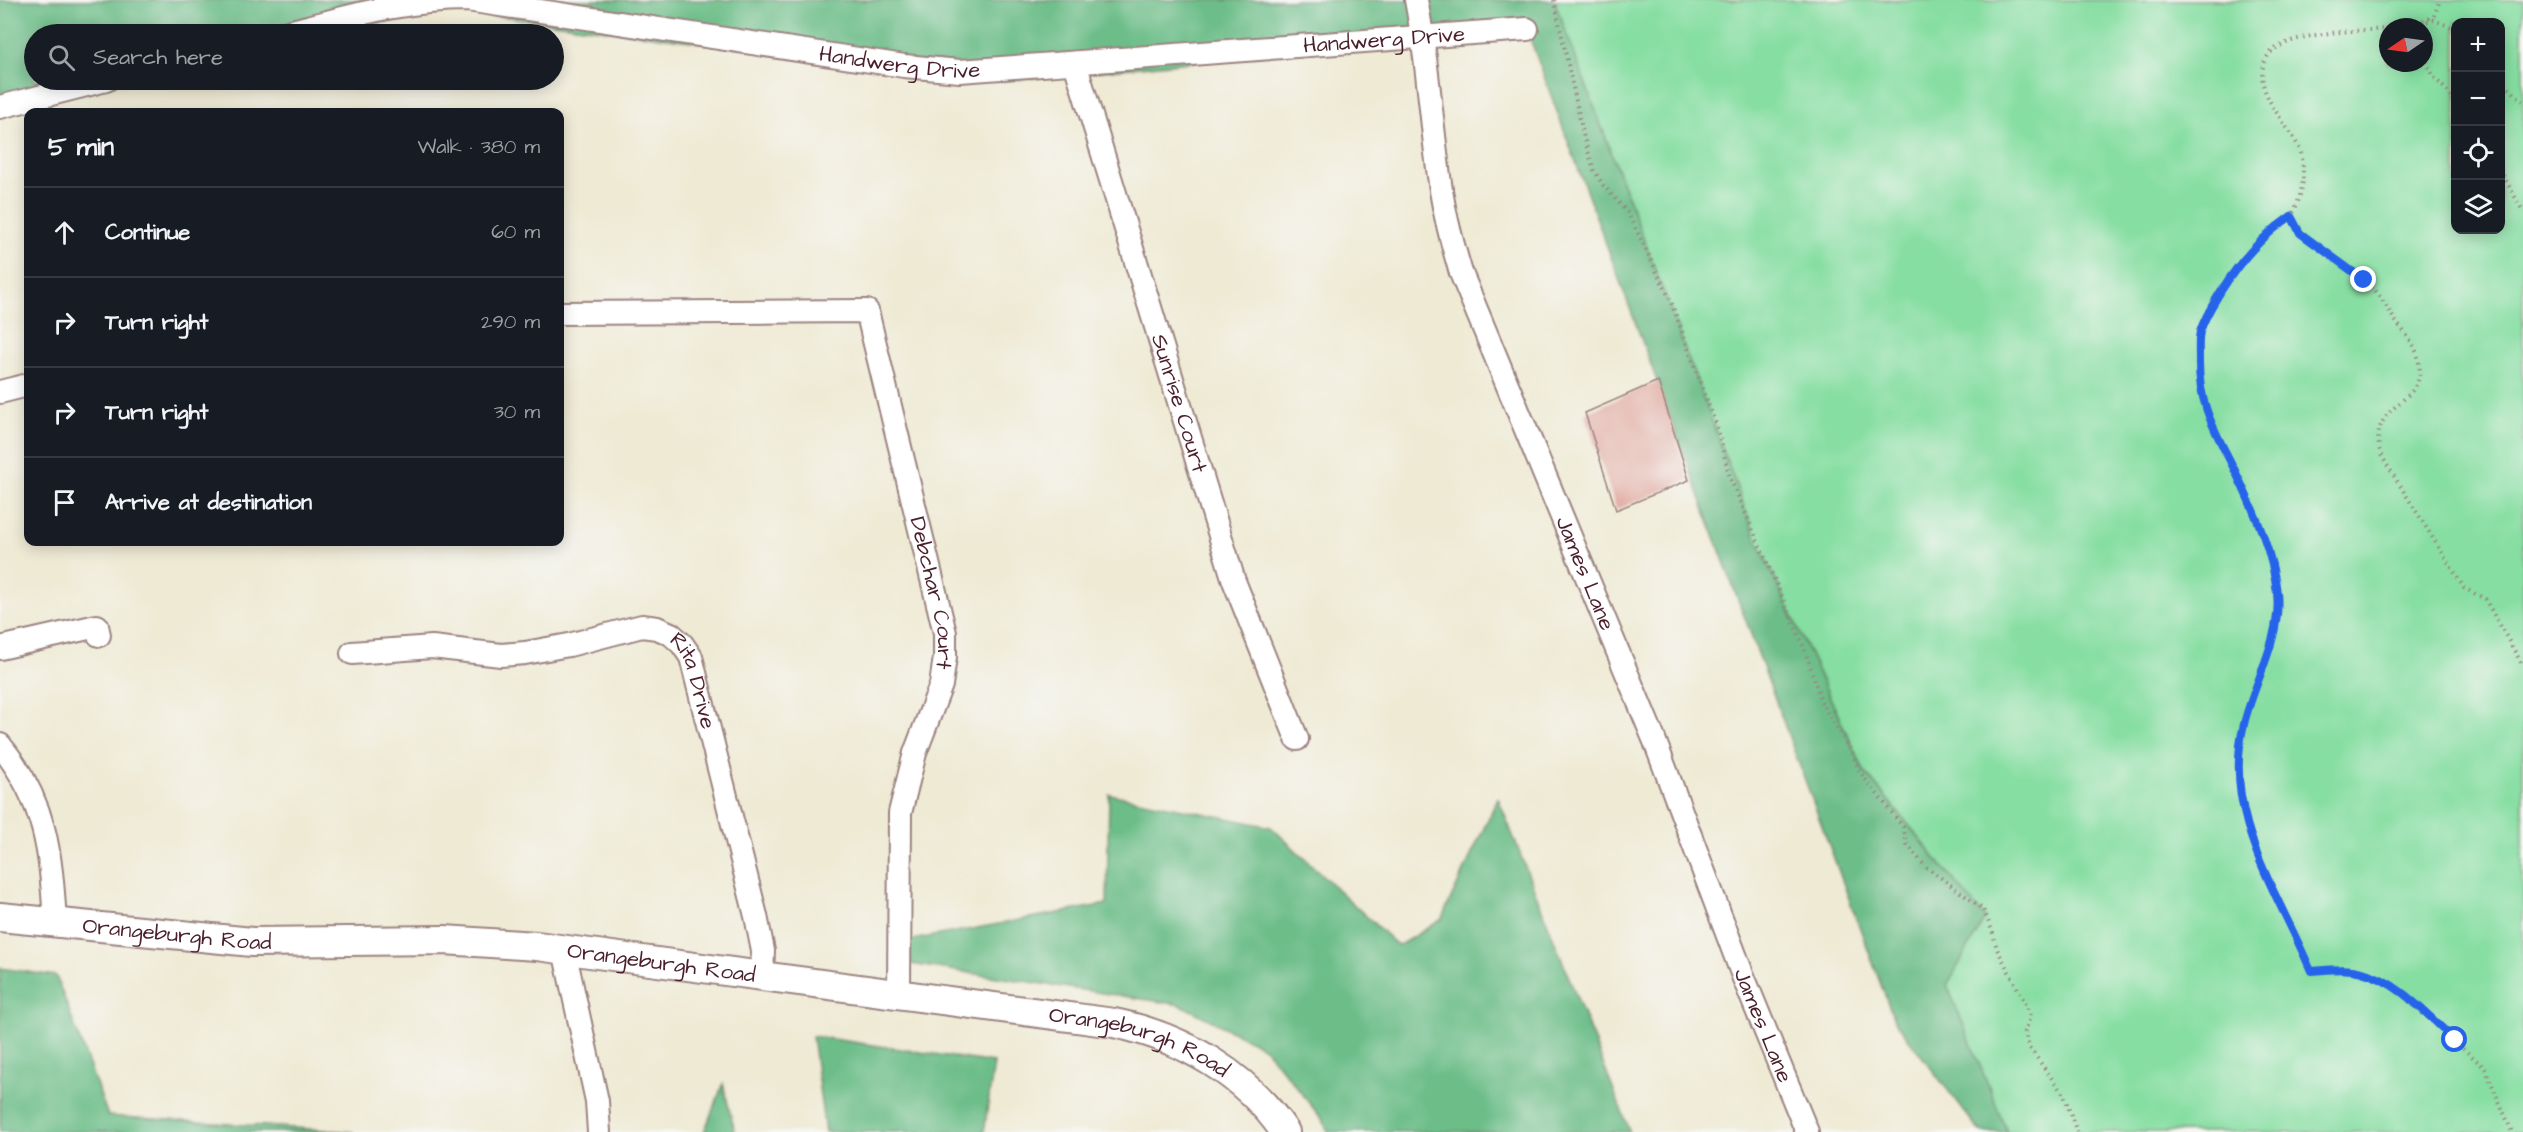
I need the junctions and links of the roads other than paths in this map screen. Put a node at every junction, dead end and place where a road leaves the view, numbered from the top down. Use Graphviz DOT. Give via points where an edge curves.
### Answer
graph roads {
  1 [pos="1416,0"];
  2 [pos="319,24"];
  3 [pos="1527,29"];
  4 [pos="1423,38"];
  5 [pos="1075,63"];
  6 [pos="67,90"];
  7 [pos="0,107"];
  8 [pos="564,313"];
  9 [pos="24,386"];
  10 [pos="0,392"];
  11 [pos="99,635"];
  12 [pos="0,648"];
  13 [pos="352,653"];
  14 [pos="1297,739"];
  15 [pos="0,745"];
  16 [pos="0,917"];
  17 [pos="55,923"];
  18 [pos="564,950"];
  19 [pos="762,976"];
  20 [pos="899,996"];
  21 [pos="599,1132"];
  22 [pos="1285,1132"];
  23 [pos="1807,1132"];
  1 -- 4 [label="street, James Lane"];
  2 -- 5 [label="street, Handwerg Drive" via="397,4 467,0 904,66 960,71"];
  3 -- 4 [label="street, Handwerg Drive"];
  4 -- 5 [label="street, Handwerg Drive"];
  4 -- 23 [label="street, James Lane" via="1440,184 1461,273 1654,739 1743,976"];
  5 -- 14 [label="street, Sunrise Court" via="1234,582"];
  6 -- 7 [label="street"];
  8 -- 20 [label="street, Debchar Court" via="867,311 941,610 945,657 940,685 908,773 900,813"];
  9 -- 10 [label="street"];
  11 -- 12 [label="street" via="97,626"];
  13 -- 19 [label="street, Rita Drive" via="432,647 501,655 569,645 636,627 657,628 671,634 691,657 756,916 763,951"];
  15 -- 17 [label="street" via="21,774 45,828"];
  16 -- 17 [label="main road, Orangeburgh Road"];
  17 -- 18 [label="main road, Orangeburgh Road" via="252,942 444,940"];
  18 -- 19 [label="main road, Orangeburgh Road"];
  18 -- 21 [label="street" via="597,1101"];
  19 -- 20 [label="main road, Orangeburgh Road"];
  20 -- 22 [label="main road, Orangeburgh Road" via="1114,1023 1167,1039 1232,1076"];
}
